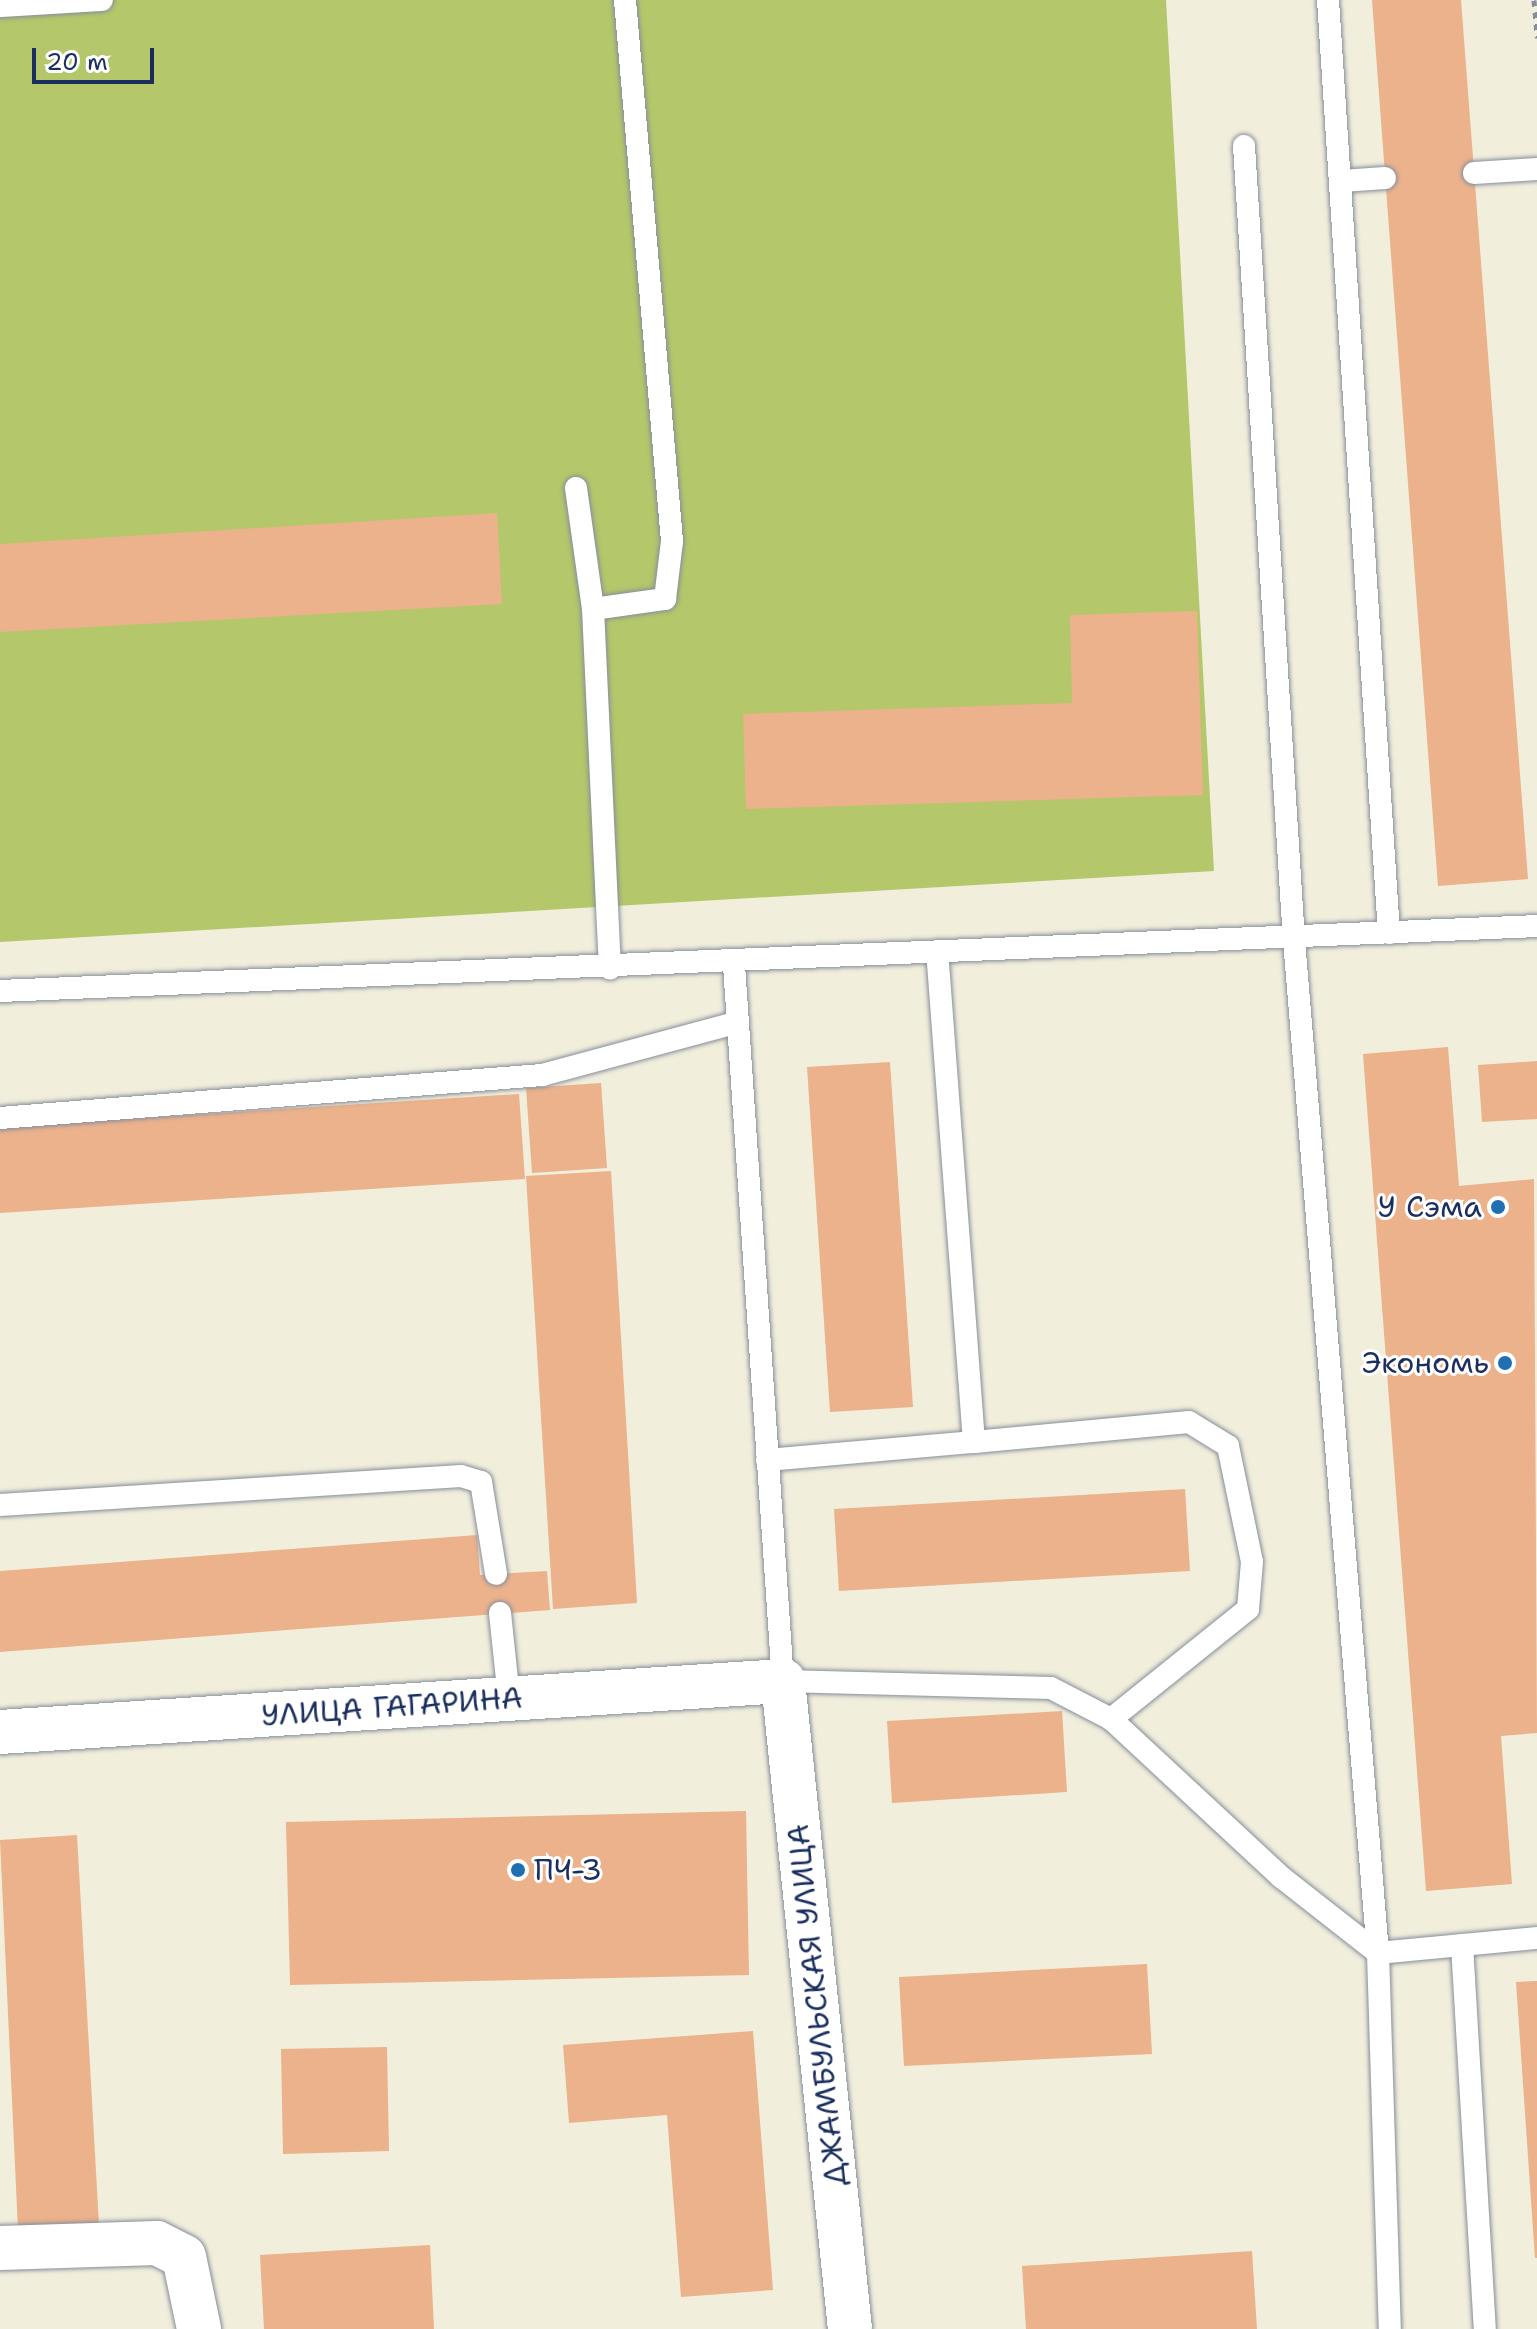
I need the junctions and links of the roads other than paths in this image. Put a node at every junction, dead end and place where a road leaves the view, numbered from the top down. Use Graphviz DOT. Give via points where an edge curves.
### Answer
graph roads {
  1 [pos="102,0"];
  2 [pos="625,0"];
  3 [pos="1328,0"];
  4 [pos="0,6"];
  5 [pos="1244,146"];
  6 [pos="1537,169"];
  7 [pos="1474,173"];
  8 [pos="1385,178"];
  9 [pos="1342,181"];
  10 [pos="576,488"];
  11 [pos="593,609"];
  12 [pos="1537,926"];
  13 [pos="1389,933"];
  14 [pos="1294,940"];
  15 [pos="937,954"];
  16 [pos="734,965"];
  17 [pos="610,969"];
  18 [pos="0,991"];
  19 [pos="735,1023"];
  20 [pos="0,1118"];
  21 [pos="974,1442"];
  22 [pos="767,1460"];
  23 [pos="0,1505"];
  24 [pos="496,1574"];
  25 [pos="500,1613"];
  26 [pos="783,1681"];
  27 [pos="509,1699"];
  28 [pos="1111,1719"];
  29 [pos="0,1732"];
  30 [pos="1537,1938"];
  31 [pos="1462,1945"];
  32 [pos="1378,1953"];
  33 [pos="0,2248"];
  34 [pos="199,2329"];
  35 [pos="850,2329"];
  36 [pos="1390,2329"];
  37 [pos="1485,2329"];
  1 -- 4 [label="lane"];
  2 -- 11 [label="lane" via="672,541 665,599"];
  3 -- 9 [label="lane"];
  5 -- 14 [label="lane"];
  6 -- 7 [label="lane"];
  8 -- 9 [label="lane"];
  9 -- 13 [label="lane"];
  10 -- 11 [label="lane"];
  11 -- 17 [label="lane"];
  12 -- 13 [label="lane"];
  13 -- 14 [label="lane"];
  14 -- 15 [label="lane"];
  14 -- 32 [label="lane"];
  15 -- 16 [label="lane"];
  15 -- 21 [label="lane"];
  16 -- 17 [label="lane"];
  16 -- 19 [label="lane"];
  17 -- 18 [label="lane"];
  19 -- 20 [label="lane" via="542,1075"];
  19 -- 22 [label="lane"];
  21 -- 22 [label="lane"];
  21 -- 28 [label="lane" via="1189,1422 1228,1446 1252,1562 1248,1609"];
  22 -- 26 [label="lane"];
  23 -- 24 [label="lane" via="461,1476 481,1482"];
  25 -- 27 [label="lane"];
  26 -- 27 [label="street, УЛИЦА ГАГАРИНА"];
  26 -- 28 [label="lane" via="1051,1688"];
  26 -- 35 [label="street, ДЖАМБУЛЬСКАЯ УЛИЦА"];
  27 -- 29 [label="street, УЛИЦА ГАГАРИНА"];
  28 -- 32 [label="lane" via="1281,1877"];
  30 -- 31 [label="lane"];
  31 -- 32 [label="lane"];
  31 -- 37 [label="lane"];
  32 -- 36 [label="lane"];
  33 -- 34 [label="street" via="157,2243 184,2257"];
}
